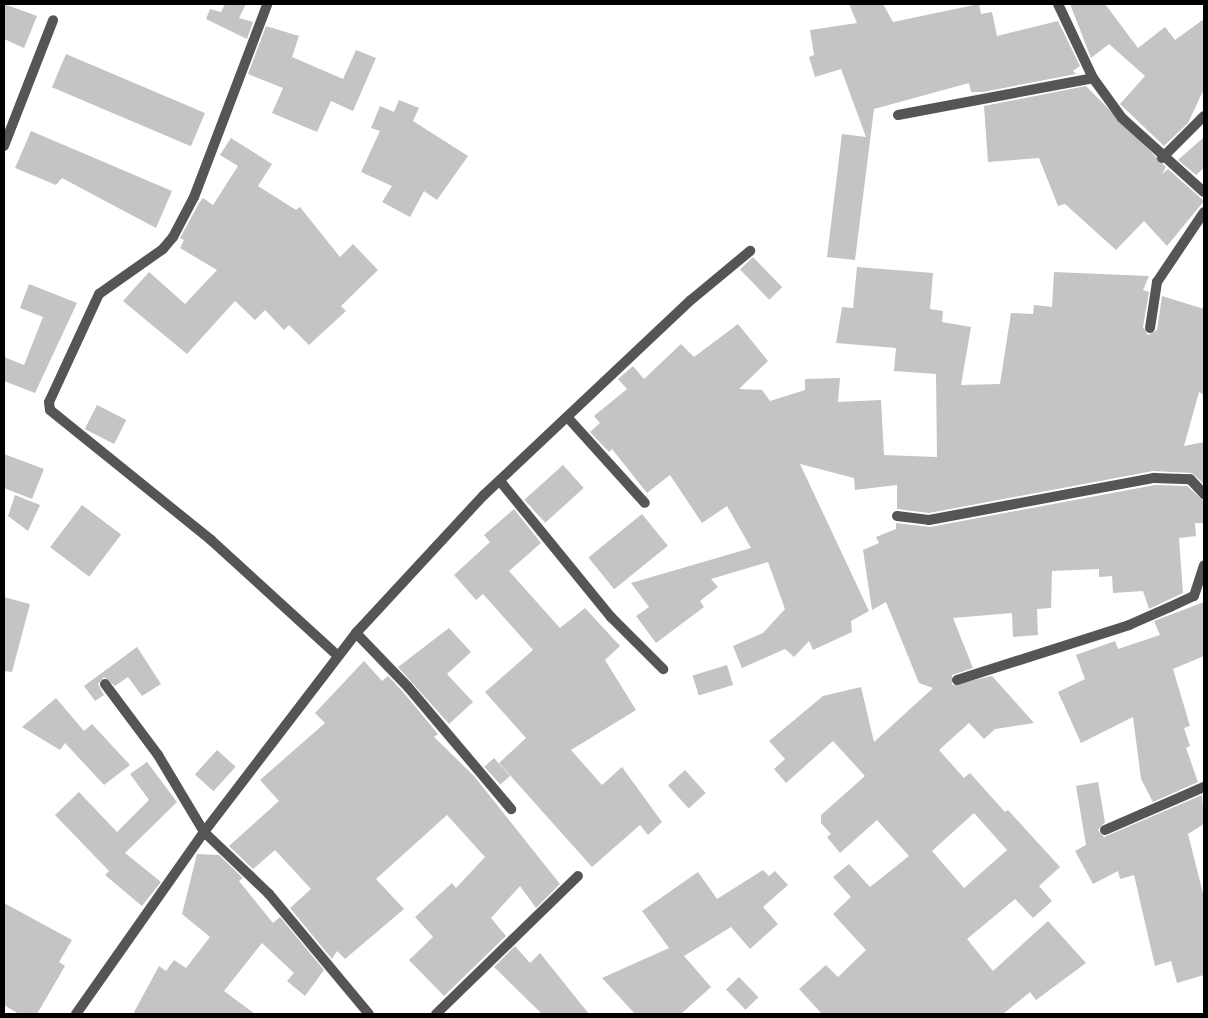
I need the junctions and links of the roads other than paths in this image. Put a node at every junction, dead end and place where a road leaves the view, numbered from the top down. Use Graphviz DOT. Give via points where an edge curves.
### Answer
graph roads {
  1 [pos="1058,4"];
  2 [pos="266,5"];
  3 [pos="53,20"];
  4 [pos="1093,78"];
  5 [pos="898,115"];
  6 [pos="1204,116"];
  7 [pos="4,146"];
  8 [pos="1162,158"];
  9 [pos="1204,192"];
  10 [pos="1204,212"];
  11 [pos="750,251"];
  12 [pos="1150,328"];
  13 [pos="569,419"];
  14 [pos="500,481"];
  15 [pos="1204,494"];
  16 [pos="645,503"];
  17 [pos="897,516"];
  18 [pos="1204,566"];
  19 [pos="356,633"];
  20 [pos="338,656"];
  21 [pos="663,669"];
  22 [pos="957,680"];
  23 [pos="105,684"];
  24 [pos="1204,787"];
  25 [pos="511,810"];
  26 [pos="1104,830"];
  27 [pos="204,832"];
  28 [pos="578,876"];
  29 [pos="76,1014"];
  30 [pos="369,1014"];
  31 [pos="436,1014"];
  1 -- 4 [label="street"];
  2 -- 20 [label="street" via="194,196 177,229 163,250 99,294 49,402 50,410 211,540"];
  3 -- 7 [label="street"];
  4 -- 5 [label="street"];
  4 -- 8 [label="street" via="1122,118"];
  6 -- 8 [label="street"];
  8 -- 9 [label="street"];
  10 -- 12 [label="street" via="1157,282"];
  11 -- 13 [label="street" via="691,300"];
  13 -- 14 [label="street"];
  13 -- 16 [label="street"];
  14 -- 19 [label="street"];
  14 -- 21 [label="street" via="610,617"];
  15 -- 17 [label="street" via="1190,479 1154,478 929,520"];
  18 -- 22 [label="street" via="1197,592 1182,602 1129,625"];
  19 -- 20 [label="street"];
  19 -- 25 [label="street" via="408,687"];
  20 -- 27 [label="street"];
  23 -- 27 [label="street" via="158,755"];
  24 -- 26 [label="street"];
  27 -- 29 [label="street"];
  27 -- 30 [label="street" via="269,894"];
  28 -- 31 [label="street"];
}
